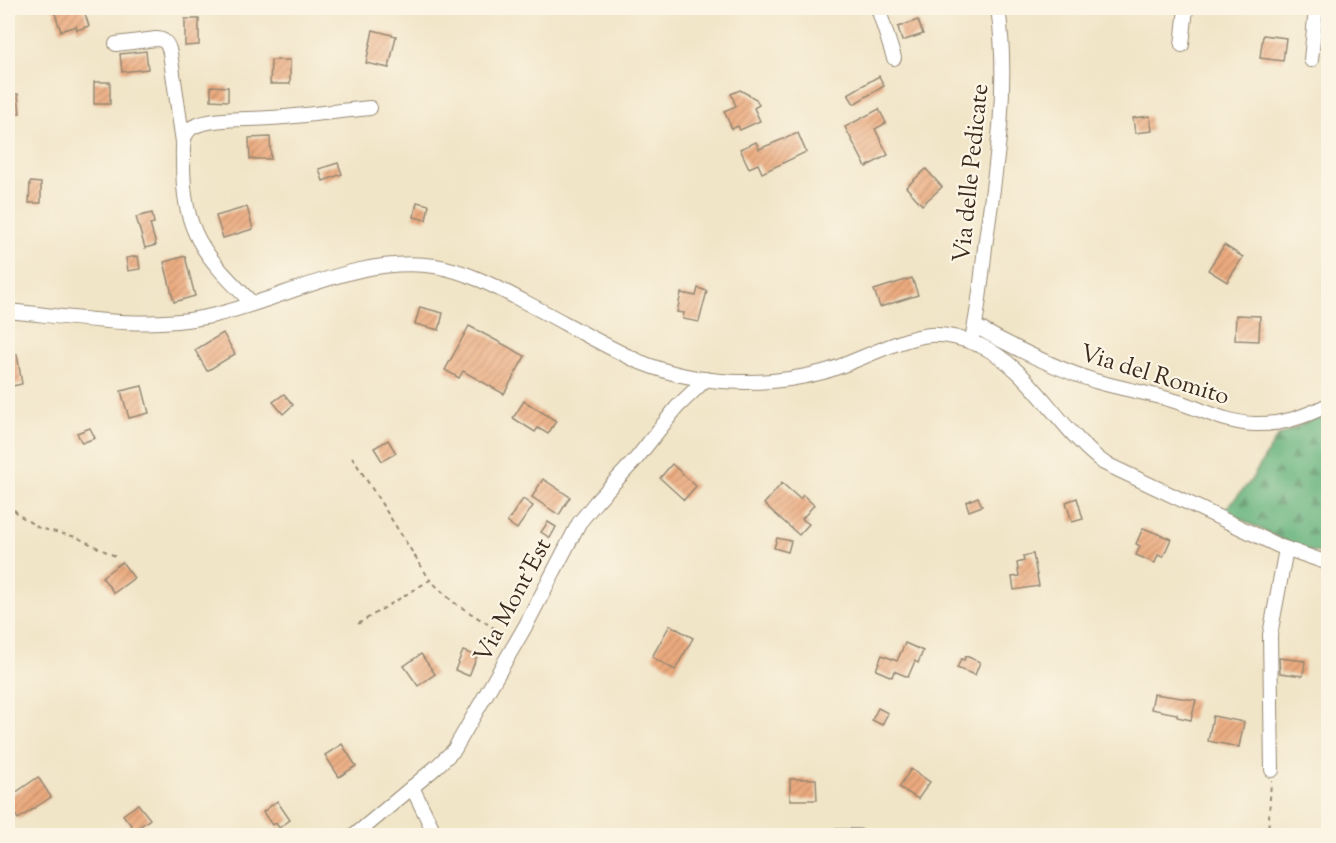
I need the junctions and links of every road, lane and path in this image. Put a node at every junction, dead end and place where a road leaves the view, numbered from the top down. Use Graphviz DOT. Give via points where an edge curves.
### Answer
graph roads {
  1 [pos="878,8"];
  2 [pos="998,8"];
  3 [pos="1186,8"];
  4 [pos="1316,8"];
  5 [pos="116,44"];
  6 [pos="1182,45"];
  7 [pos="894,58"];
  8 [pos="1311,60"];
  9 [pos="370,108"];
  10 [pos="183,142"];
  11 [pos="252,303"];
  12 [pos="8,312"];
  13 [pos="975,326"];
  14 [pos="971,342"];
  15 [pos="706,379"];
  16 [pos="1329,405"];
  17 [pos="352,457"];
  18 [pos="8,503"];
  19 [pos="1286,549"];
  20 [pos="115,556"];
  21 [pos="1329,563"];
  22 [pos="430,580"];
  23 [pos="358,624"];
  24 [pos="516,642"];
  25 [pos="1272,770"];
  26 [pos="412,788"];
  27 [pos="354,836"];
  28 [pos="436,836"];
  29 [pos="830,836"];
  30 [pos="858,836"];
  31 [pos="1268,836"];
  1 -- 7 [label="street"];
  2 -- 13 [label="street, Via delle Pedicate" via="1003,81"];
  3 -- 6 [label="street"];
  4 -- 8 [label="street"];
  5 -- 10 [label="street" via="156,39 167,44"];
  9 -- 10 [label="street" via="218,121 195,126"];
  10 -- 11 [label="street" via="184,189 194,232 211,259"];
  11 -- 12 [label="street" via="205,317 161,321"];
  11 -- 15 [label="street" via="360,270 413,265 440,267 503,291 640,362 673,374"];
  13 -- 14 [label="street, Via delle Pedicate"];
  13 -- 16 [label="street, Via del Romito" via="1058,368 1234,421 1279,422"];
  14 -- 15 [label="street" via="930,335 806,376 757,381"];
  14 -- 19 [label="street" via="1012,368 1104,463"];
  15 -- 24 [label="street, Via Mont'Est" via="677,407 583,517"];
  17 -- 22 [label="path"];
  18 -- 20 [label="path" via="39,528 76,537"];
  19 -- 21 [label="street"];
  19 -- 25 [label="street" via="1270,635"];
  22 -- 23 [label="path"];
  22 -- 24 [label="path" via="453,602"];
  24 -- 26 [label="street, Via Mont'Est" via="459,743"];
  25 -- 31 [label="path"];
  26 -- 27 [label="street, Via Mont'Est"];
  26 -- 28 [label="street"];
  29 -- 30 [label="street"];
}
